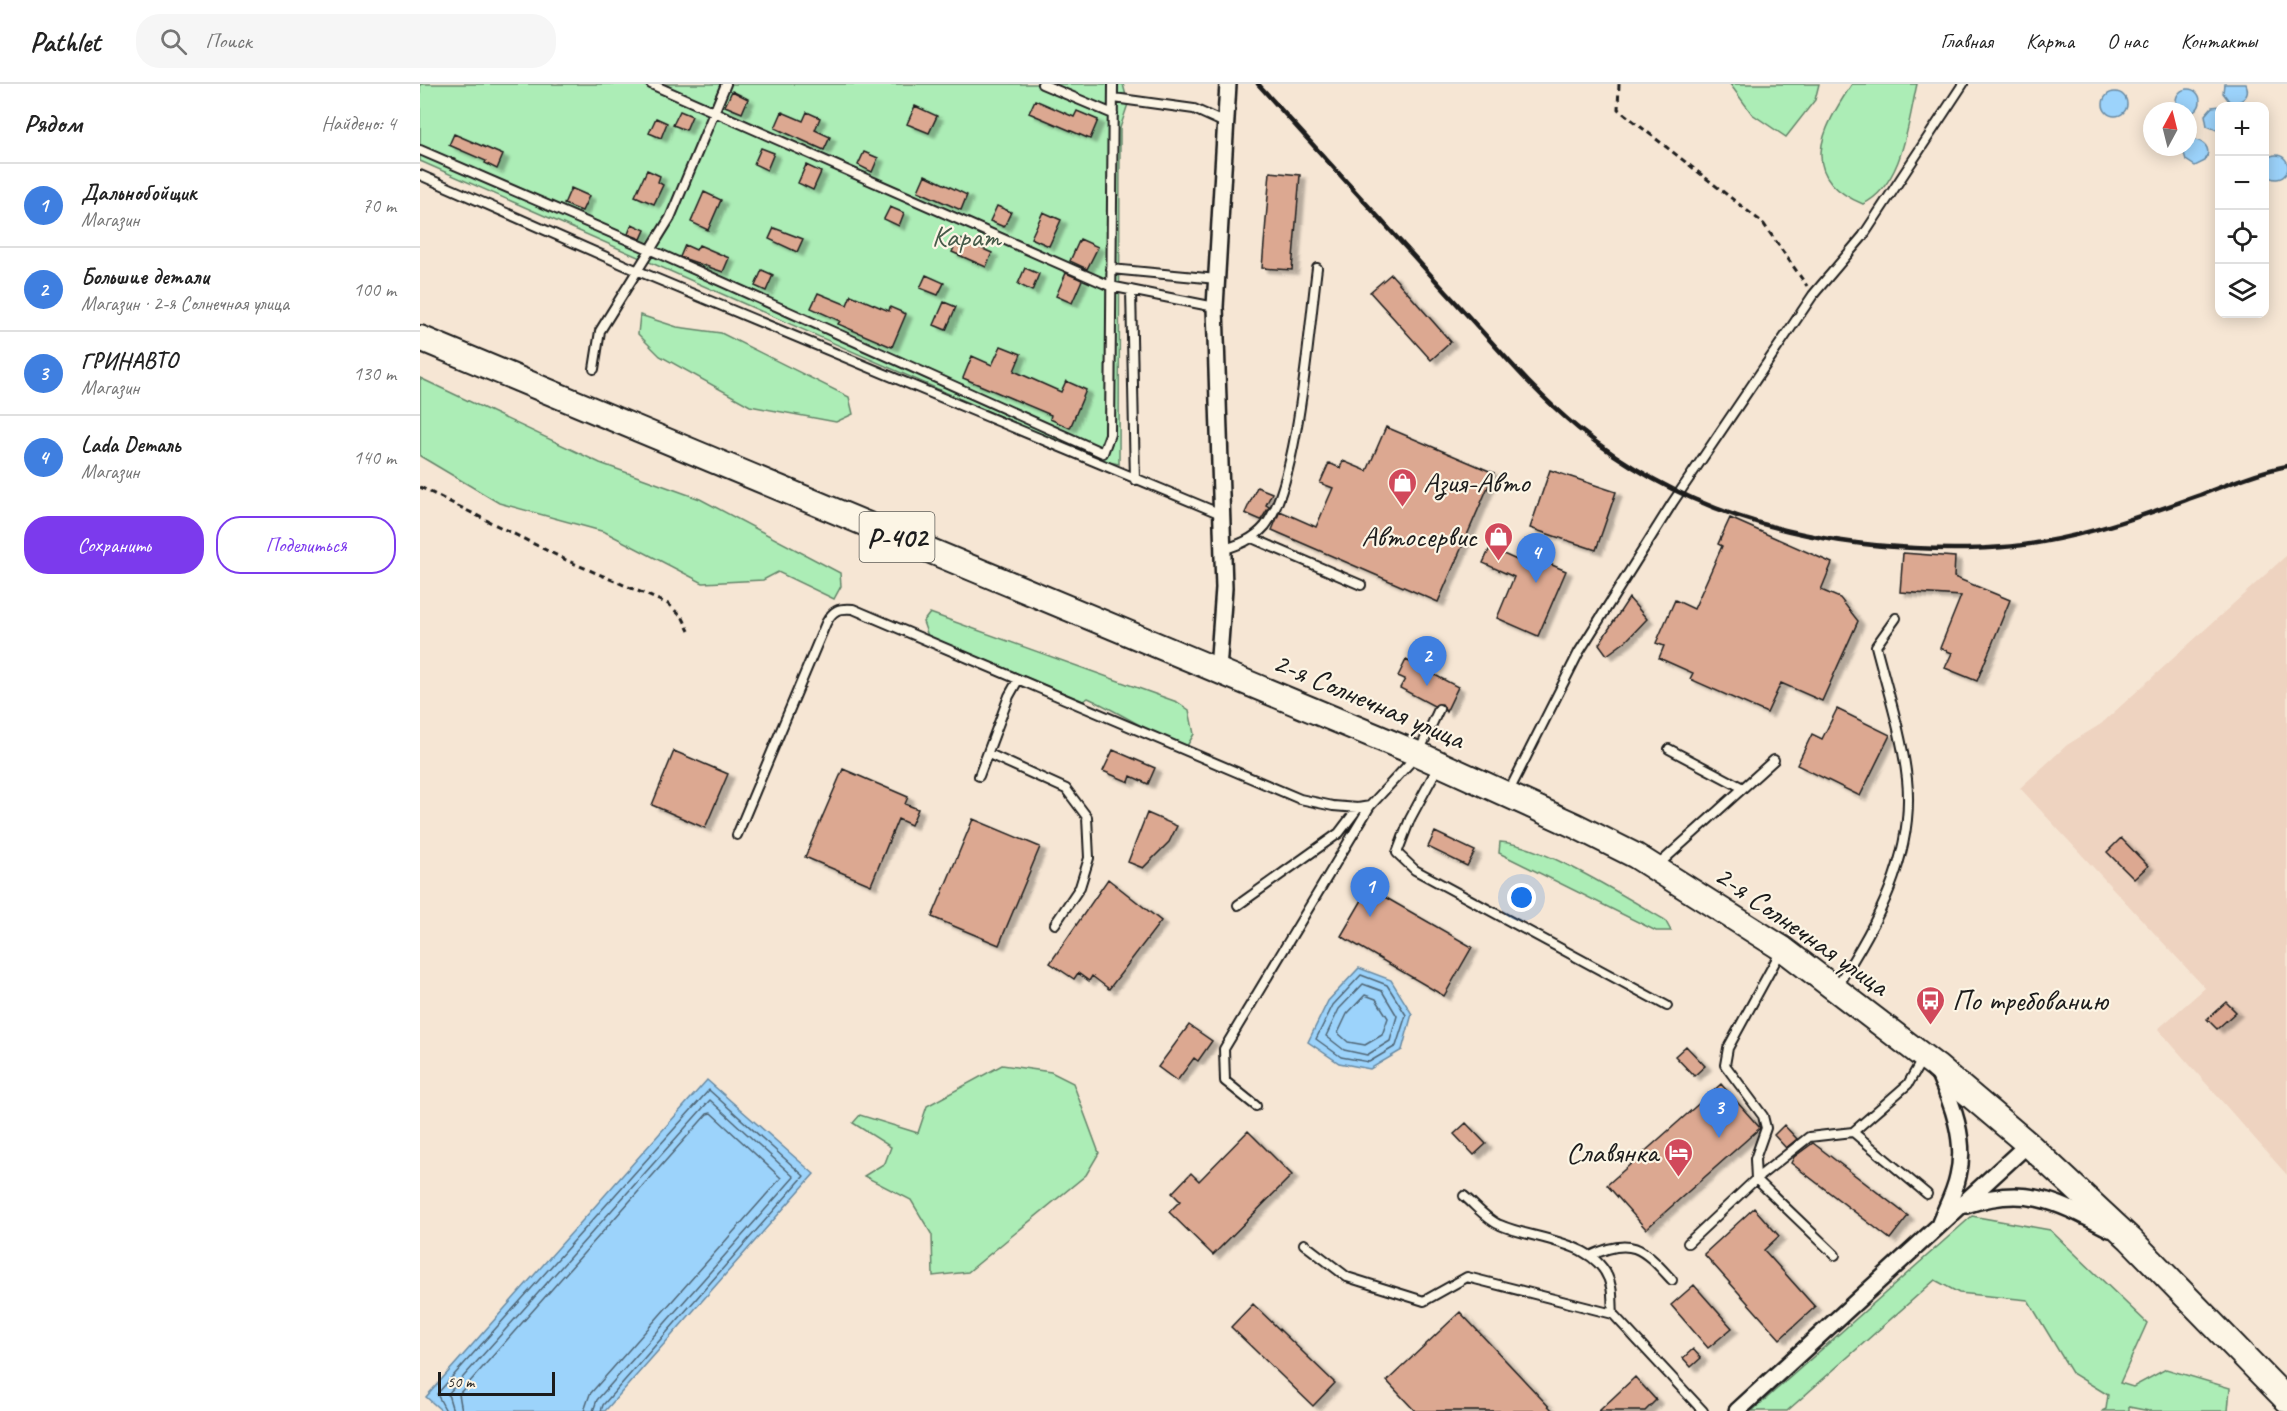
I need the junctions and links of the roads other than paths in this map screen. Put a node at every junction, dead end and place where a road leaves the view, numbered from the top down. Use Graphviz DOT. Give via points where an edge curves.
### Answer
graph roads {
  1 [pos="651,84"];
  2 [pos="726,84"];
  3 [pos="1042,84"];
  4 [pos="1113,84"];
  5 [pos="1228,84"];
  6 [pos="1963,84"];
  7 [pos="1114,98"];
  8 [pos="714,112"];
  9 [pos="1113,114"];
  10 [pos="1225,123"];
  11 [pos="420,150"];
  12 [pos="420,176"];
  13 [pos="651,250"];
  14 [pos="1317,268"];
  15 [pos="1111,269"];
  16 [pos="638,271"];
  17 [pos="1217,279"];
  18 [pos="1110,286"];
  19 [pos="1131,290"];
  20 [pos="1215,307"];
  21 [pos="420,338"];
  22 [pos="594,369"];
  23 [pos="1135,480"];
  24 [pos="1221,514"];
  25 [pos="1252,538"];
  26 [pos="1222,550"];
  27 [pos="1361,585"];
  28 [pos="1896,618"];
  29 [pos="1218,670"];
  30 [pos="1018,680"];
  31 [pos="1439,709"];
  32 [pos="1669,749"];
  33 [pos="989,753"];
  34 [pos="1429,759"];
  35 [pos="1774,760"];
  36 [pos="979,776"];
  37 [pos="1743,788"];
  38 [pos="1508,794"];
  39 [pos="1370,806"];
  40 [pos="1358,808"];
  41 [pos="737,835"];
  42 [pos="1655,868"];
  43 [pos="1238,905"];
  44 [pos="1055,924"];
  45 [pos="1783,948"];
  46 [pos="1835,988"];
  47 [pos="1667,1006"];
  48 [pos="1930,1062"];
  49 [pos="1256,1106"];
  50 [pos="1853,1132"];
  51 [pos="2028,1144"];
  52 [pos="1756,1179"];
  53 [pos="1927,1194"];
  54 [pos="1464,1196"];
  55 [pos="1960,1208"];
  56 [pos="1938,1227"];
  57 [pos="2130,1239"];
  58 [pos="1688,1243"];
  59 [pos="1304,1244"];
  60 [pos="1835,1255"];
  61 [pos="1590,1256"];
  62 [pos="1672,1280"];
  63 [pos="1613,1314"];
  64 [pos="2287,1400"];
  65 [pos="1703,1411"];
  66 [pos="1737,1411"];
  1 -- 8 [label="lane"];
  2 -- 8 [label="lane"];
  3 -- 9 [label="lane"];
  4 -- 7 [label="lane"];
  5 -- 10 [label="street"];
  6 -- 38 [label="lane" via="1863,236 1813,295 1609,603"];
  7 -- 9 [label="lane"];
  7 -- 10 [label="lane" via="1194,109"];
  8 -- 13 [label="lane" via="670,218"];
  8 -- 18 [label="lane"];
  9 -- 15 [label="lane"];
  10 -- 17 [label="street"];
  11 -- 13 [label="lane"];
  12 -- 16 [label="lane"];
  13 -- 16 [label="lane"];
  13 -- 18 [label="lane" via="1103,453 1110,434"];
  14 -- 25 [label="lane" via="1292,455 1266,525"];
  15 -- 17 [label="lane"];
  15 -- 18 [label="lane"];
  16 -- 22 [label="lane" via="621,292 600,331"];
  16 -- 23 [label="lane"];
  17 -- 20 [label="street"];
  18 -- 19 [label="lane"];
  19 -- 20 [label="lane"];
  19 -- 23 [label="lane"];
  20 -- 24 [label="street"];
  21 -- 29 [label="main road, Р-402"];
  23 -- 24 [label="lane"];
  24 -- 26 [label="street"];
  25 -- 26 [label="lane"];
  25 -- 27 [label="lane"];
  26 -- 29 [label="street" via="1224,588"];
  28 -- 46 [label="lane" via="1876,646 1907,781 1905,825 1891,886 1866,942"];
  29 -- 34 [label="main road, 2-я Солнечная улица / Р-402"];
  30 -- 33 [label="lane"];
  30 -- 40 [label="lane" via="1300,799"];
  30 -- 41 [label="lane" via="853,609 841,608 831,613"];
  31 -- 34 [label="lane"];
  32 -- 37 [label="lane"];
  33 -- 36 [label="lane"];
  33 -- 44 [label="lane" via="1066,789 1087,817 1089,858 1080,887"];
  34 -- 38 [label="main road, 2-я Солнечная улица / Р-402"];
  34 -- 39 [label="lane"];
  34 -- 47 [label="lane" via="1397,853 1415,870"];
  35 -- 37 [label="lane"];
  37 -- 42 [label="lane"];
  38 -- 42 [label="main road, 2-я Солнечная улица / Р-402"];
  39 -- 40 [label="lane"];
  39 -- 49 [label="lane" via="1224,1049 1225,1081"];
  40 -- 43 [label="lane" via="1339,833"];
  42 -- 45 [label="main road, 2-я Солнечная улица / Р-402"];
  45 -- 46 [label="main road, 2-я Солнечная улица / Р-402"];
  45 -- 52 [label="lane" via="1728,1048 1725,1065 1763,1116 1766,1128 1755,1159"];
  46 -- 48 [label="main road, 2-я Солнечная улица / Р-402"];
  48 -- 50 [label="lane"];
  48 -- 51 [label="main road, 2-я Солнечная улица / Р-402"];
  48 -- 56 [label="street" via="1960,1136 1959,1175"];
  50 -- 52 [label="lane" via="1809,1137"];
  50 -- 53 [label="lane"];
  51 -- 55 [label="street"];
  51 -- 57 [label="main road, 2-я Солнечная улица / Р-402"];
  52 -- 58 [label="lane"];
  52 -- 60 [label="lane"];
  54 -- 61 [label="lane" via="1498,1225"];
  55 -- 56 [label="street"];
  55 -- 57 [label="street" via="1988,1198 2023,1195 2076,1212"];
  56 -- 66 [label="street"];
  57 -- 64 [label="main road, 2-я Солнечная улица / Р-402"];
  59 -- 63 [label="lane" via="1347,1277 1424,1301 1467,1277"];
  61 -- 62 [label="lane" via="1628,1247 1644,1250"];
  61 -- 63 [label="lane" via="1611,1285"];
  63 -- 65 [label="lane"];
}
